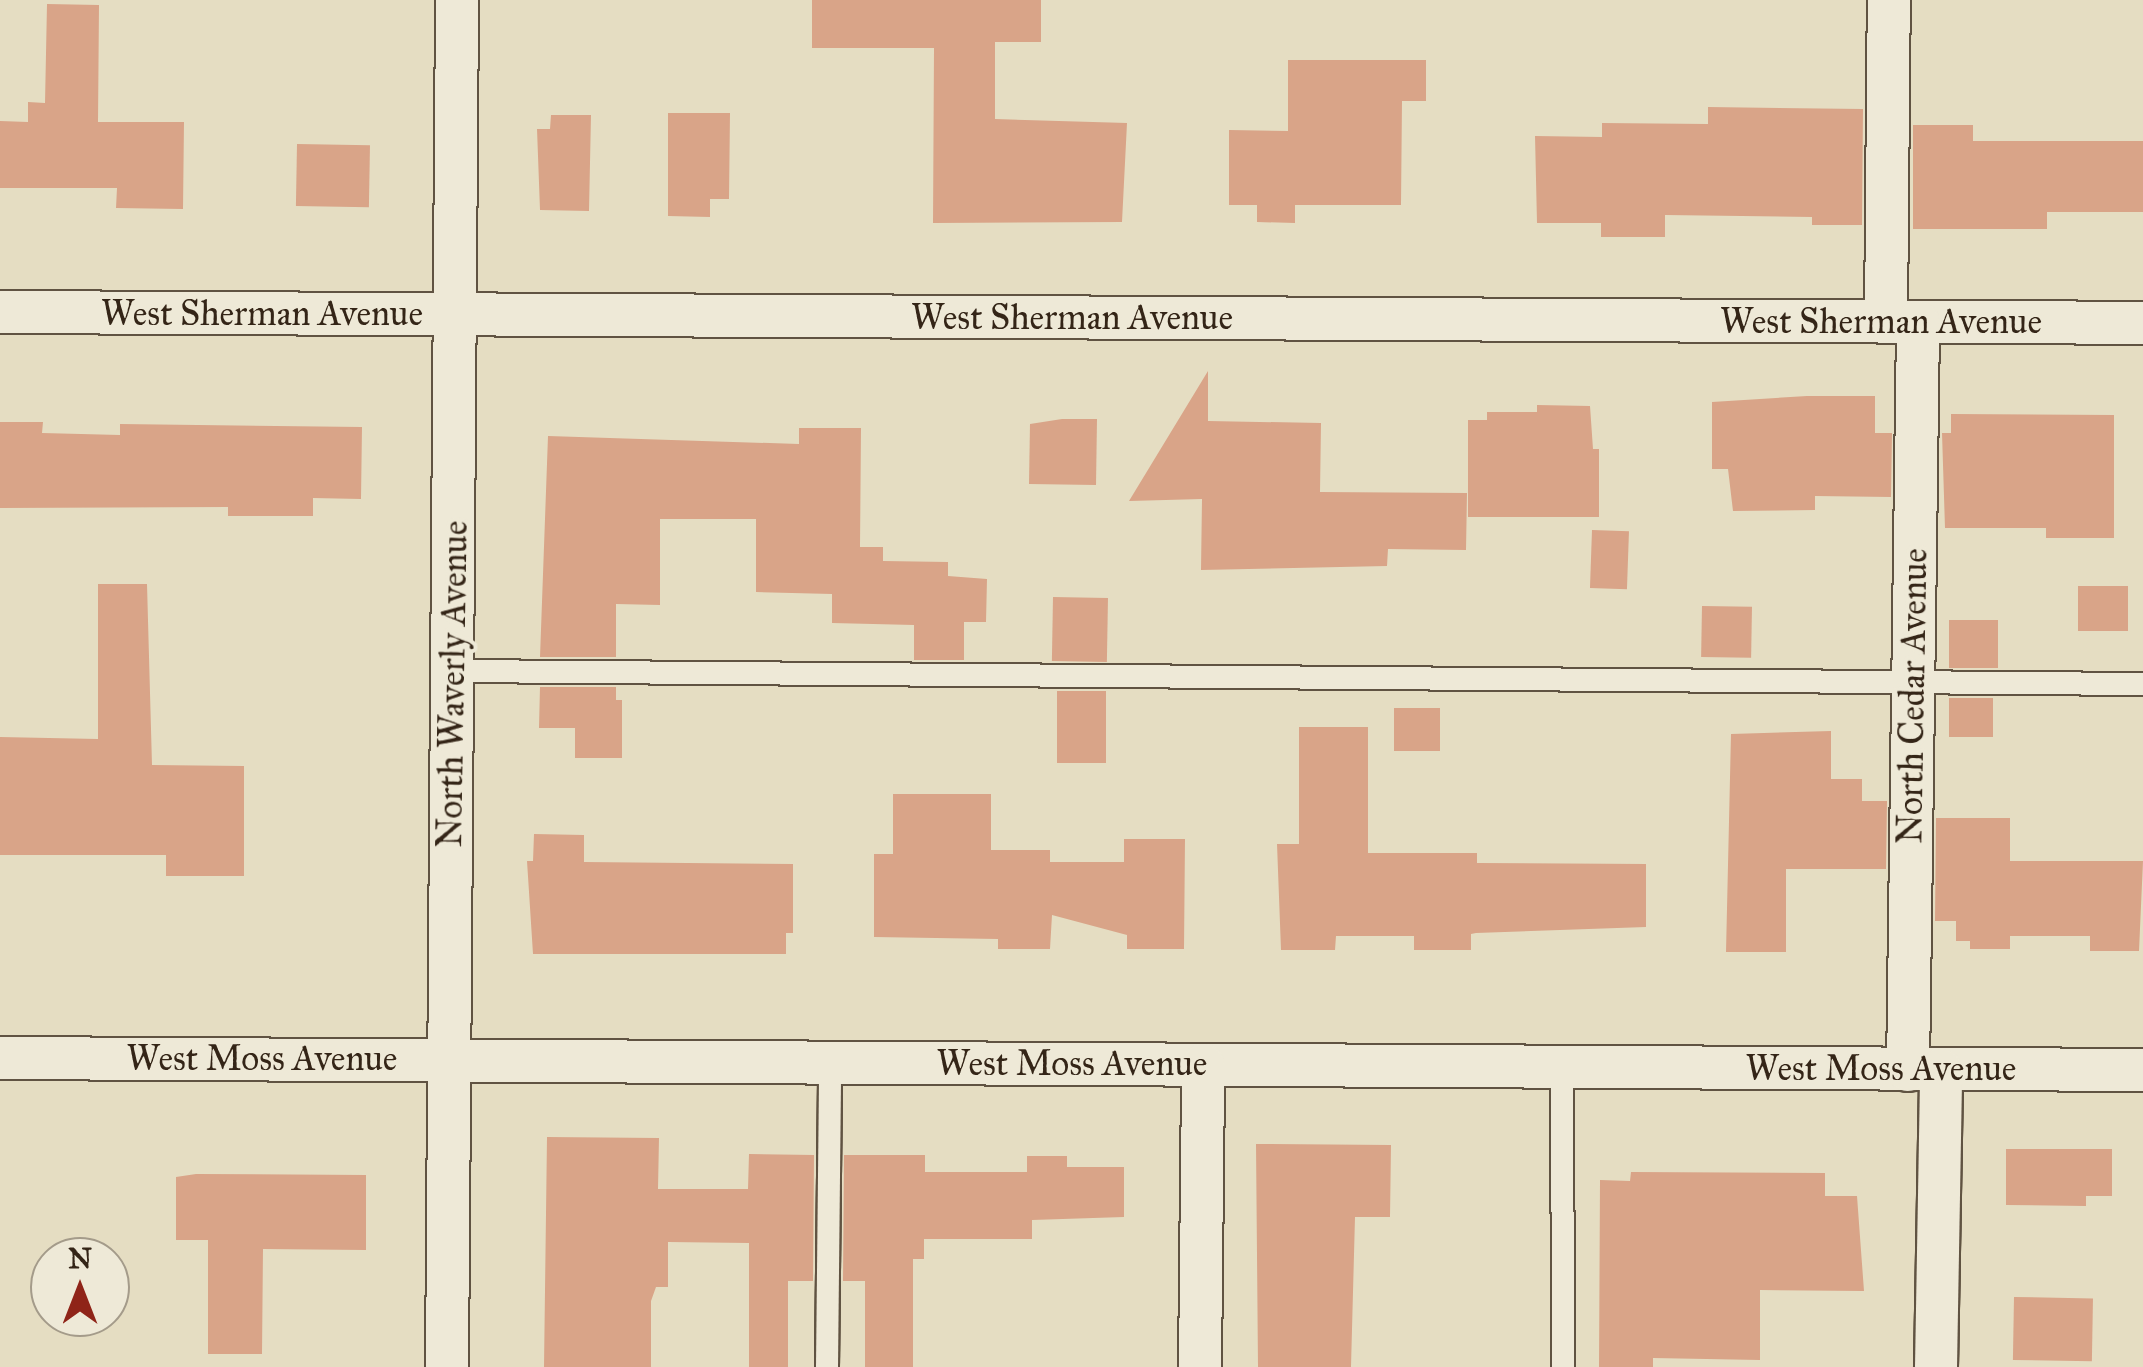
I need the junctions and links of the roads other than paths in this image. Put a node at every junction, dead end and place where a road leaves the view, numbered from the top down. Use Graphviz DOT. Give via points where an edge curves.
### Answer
graph roads {
  1 [pos="457,0"];
  2 [pos="1889,0"];
  3 [pos="0,312"];
  4 [pos="457,315"];
  5 [pos="1902,322"];
  6 [pos="2143,323"];
  7 [pos="453,671"];
  8 [pos="1913,683"];
  9 [pos="2143,684"];
  10 [pos="0,1058"];
  11 [pos="449,1060"];
  12 [pos="830,1063"];
  13 [pos="1203,1065"];
  14 [pos="1562,1067"];
  15 [pos="1925,1070"];
  16 [pos="2143,1070"];
  17 [pos="446,1367"];
  18 [pos="827,1367"];
  19 [pos="1200,1367"];
  20 [pos="1563,1367"];
  21 [pos="1936,1367"];
  1 -- 4 [label="street, North Waverly Avenue"];
  2 -- 5 [label="street, North Cedar Avenue"];
  3 -- 4 [label="street, West Sherman Avenue"];
  4 -- 5 [label="street, West Sherman Avenue"];
  4 -- 7 [label="street, North Waverly Avenue"];
  5 -- 6 [label="street, West Sherman Avenue"];
  5 -- 8 [label="street, North Cedar Avenue"];
  7 -- 8 [label="lane"];
  7 -- 11 [label="street, North Waverly Avenue"];
  8 -- 9 [label="lane"];
  8 -- 15 [label="street, North Cedar Avenue"];
  10 -- 11 [label="street, West Moss Avenue"];
  11 -- 12 [label="street, West Moss Avenue"];
  11 -- 17 [label="street, North Waverly Avenue"];
  12 -- 13 [label="street, West Moss Avenue"];
  12 -- 18 [label="lane"];
  13 -- 14 [label="street, West Moss Avenue"];
  13 -- 19 [label="street"];
  14 -- 15 [label="street, West Moss Avenue"];
  14 -- 20 [label="lane"];
  15 -- 16 [label="street, West Moss Avenue"];
  15 -- 21 [label="street, North Cedar Avenue"];
}
